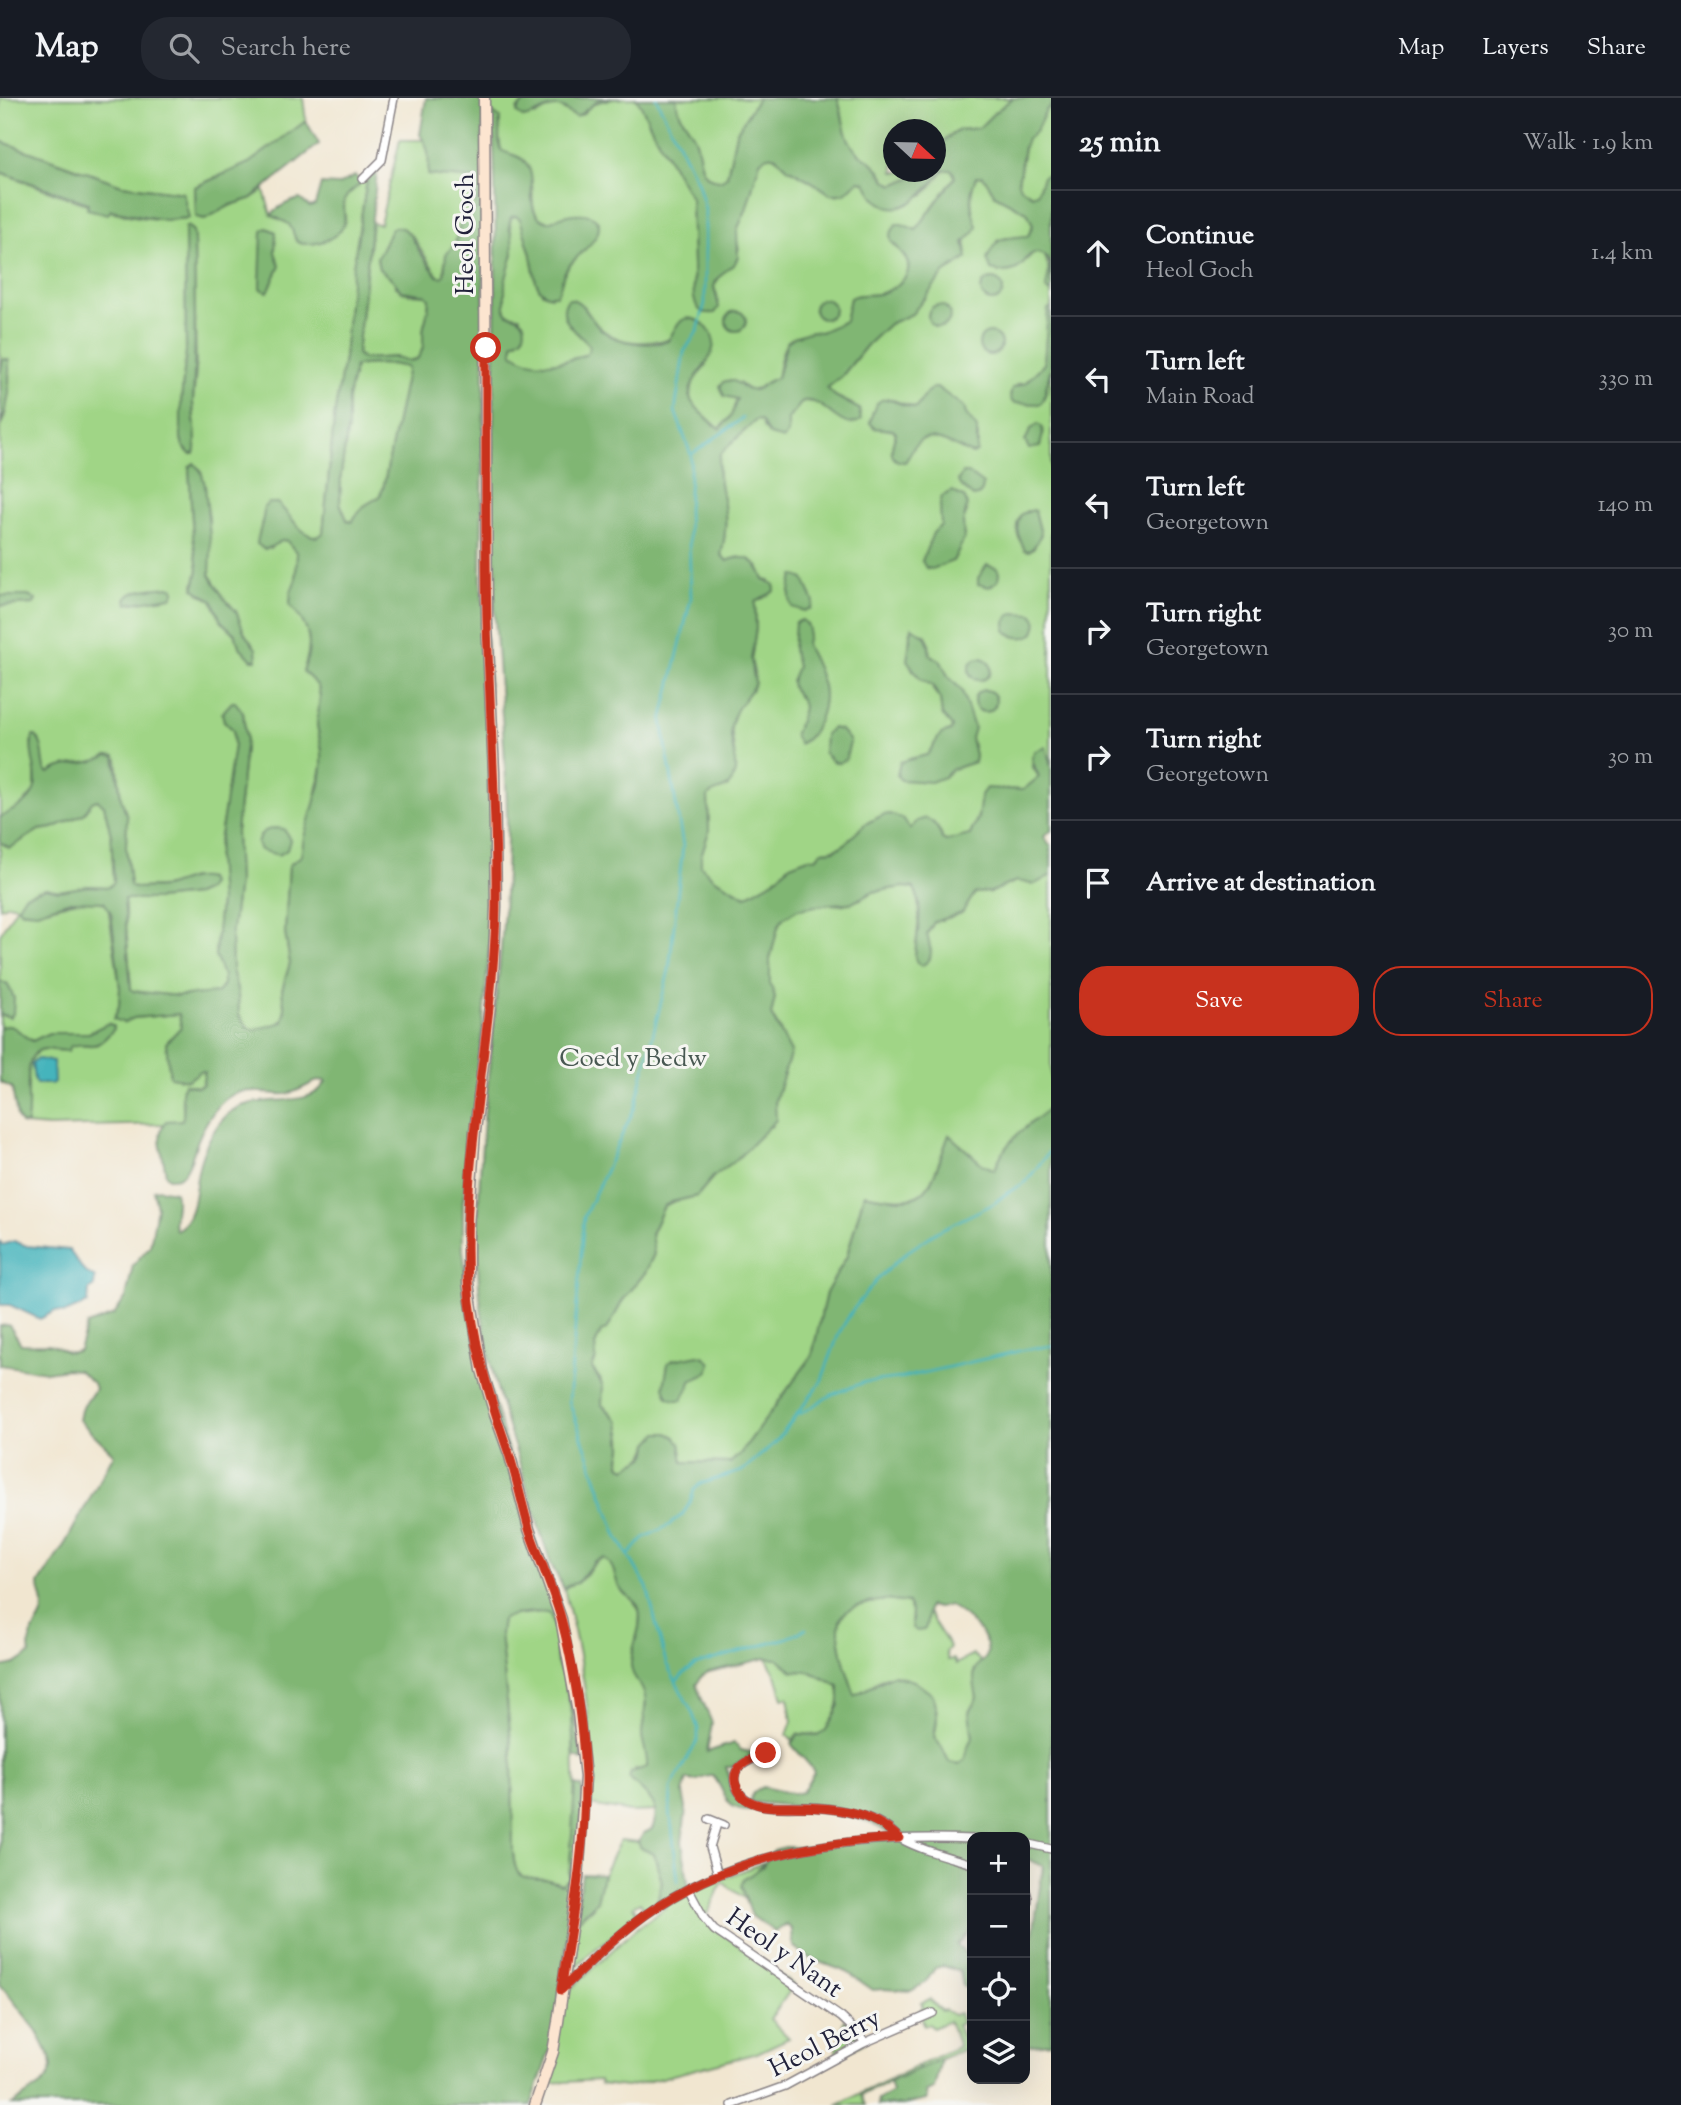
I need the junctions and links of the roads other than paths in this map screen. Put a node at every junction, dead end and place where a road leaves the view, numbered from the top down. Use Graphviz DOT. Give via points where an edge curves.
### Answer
graph roads {
  1 [pos="394,98"];
  2 [pos="484,98"];
  3 [pos="363,179"];
  4 [pos="766,1753"];
  5 [pos="709,1819"];
  6 [pos="899,1838"];
  7 [pos="967,1839"];
  8 [pos="1030,1844"];
  9 [pos="1051,1849"];
  10 [pos="967,1863"];
  11 [pos="718,1875"];
  12 [pos="689,1890"];
  13 [pos="561,1990"];
  14 [pos="933,2013"];
  15 [pos="864,2043"];
  16 [pos="535,2105"];
  17 [pos="732,2105"];
  1 -- 3 [label="street" via="382,160"];
  2 -- 13 [label="street, Heol Goch" via="487,625 496,906 493,980 475,1131 468,1283 482,1370 561,1619 579,1723 585,1777 582,1833"];
  4 -- 6 [label="street" via="735,1773 737,1789 750,1802 839,1809 877,1821"];
  5 -- 11 [label="street" via="721,1825 710,1847"];
  6 -- 7 [label="street"];
  6 -- 10 [label="street"];
  6 -- 11 [label="street" via="783,1853"];
  8 -- 9 [label="street"];
  11 -- 12 [label="street"];
  12 -- 13 [label="street" via="645,1916"];
  12 -- 15 [label="street, Heol y Nant" via="715,1930 841,2017"];
  13 -- 16 [label="street, Heol Goch" via="553,2052"];
  14 -- 15 [label="street, Heol Berry"];
  15 -- 17 [label="street, Heol Berry" via="785,2086"];
}
